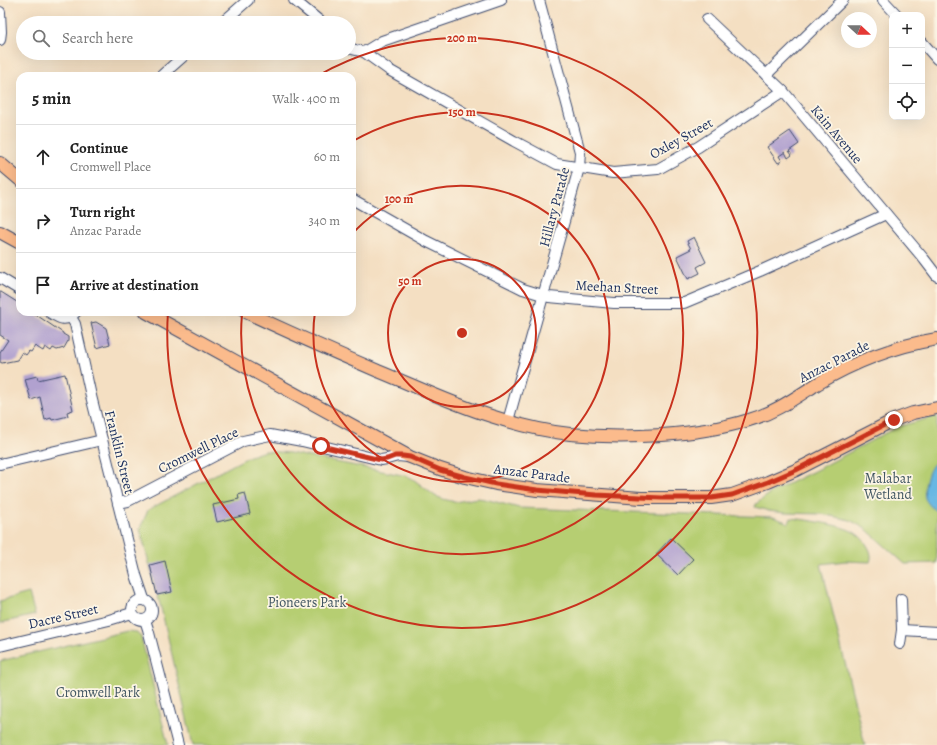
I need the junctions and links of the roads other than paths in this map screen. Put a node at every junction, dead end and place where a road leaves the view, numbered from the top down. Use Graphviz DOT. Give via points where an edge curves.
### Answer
graph roads {
  1 [pos="248,0"];
  2 [pos="294,0"];
  3 [pos="501,0"];
  4 [pos="538,0"];
  5 [pos="843,0"];
  6 [pos="883,0"];
  7 [pos="0,12"];
  8 [pos="894,12"];
  9 [pos="230,16"];
  10 [pos="313,16"];
  11 [pos="707,19"];
  12 [pos="0,40"];
  13 [pos="925,45"];
  14 [pos="356,50"];
  15 [pos="364,52"];
  16 [pos="937,59"];
  17 [pos="179,60"];
  18 [pos="166,72"];
  19 [pos="766,75"];
  20 [pos="783,91"];
  21 [pos="0,163"];
  22 [pos="580,168"];
  23 [pos="16,176"];
  24 [pos="356,201"];
  25 [pos="886,214"];
  26 [pos="3,233"];
  27 [pos="16,241"];
  28 [pos="937,276"];
  29 [pos="0,278"];
  30 [pos="16,288"];
  31 [pos="544,295"];
  32 [pos="56,316"];
  33 [pos="69,316"];
  34 [pos="73,316"];
  35 [pos="153,316"];
  36 [pos="254,316"];
  37 [pos="937,339"];
  38 [pos="937,408"];
  39 [pos="508,421"];
  40 [pos="102,440"];
  41 [pos="410,457"];
  42 [pos="0,464"];
  43 [pos="118,503"];
  44 [pos="901,599"];
  45 [pos="144,600"];
  46 [pos="132,613"];
  47 [pos="145,620"];
  48 [pos="902,630"];
  49 [pos="937,632"];
  50 [pos="900,644"];
  51 [pos="0,646"];
  52 [pos="178,745"];
  1 -- 9 [label="street"];
  2 -- 10 [label="street"];
  3 -- 15 [label="street" via="382,41"];
  4 -- 22 [label="street, Hillary Parade" via="580,152"];
  5 -- 19 [label="street"];
  6 -- 8 [label="street"];
  7 -- 12 [label="street"];
  11 -- 19 [label="street, Kain Avenue"];
  13 -- 16 [label="street"];
  14 -- 15 [label="street, Oxley Street"];
  15 -- 22 [label="street, Oxley Street" via="389,70 514,142 557,164"];
  17 -- 18 [label="street"];
  19 -- 20 [label="street, Kain Avenue"];
  20 -- 22 [label="street, Oxley Street" via="698,147 658,169 612,173"];
  20 -- 25 [label="street, Kain Avenue"];
  21 -- 23 [label="main road"];
  22 -- 31 [label="street, Hillary Parade"];
  24 -- 31 [label="street, Meehan Street" via="433,244 523,289"];
  25 -- 28 [label="street, Kain Avenue"];
  25 -- 31 [label="street, Meehan Street" via="684,303 614,303"];
  26 -- 27 [label="main road"];
  29 -- 30 [label="street"];
  31 -- 39 [label="street, Hillary Parade"];
  32 -- 33 [label="street" via="65,319"];
  34 -- 40 [label="street, Franklin Street"];
  35 -- 41 [label="main road, Anzac Parade"];
  36 -- 39 [label="main road, Anzac Parade" via="423,390"];
  37 -- 39 [label="main road, Anzac Parade" via="886,351 850,367 786,404 751,420 694,433 635,437 576,434"];
  38 -- 41 [label="main road, Anzac Parade" via="894,420 768,482 732,495 711,498 596,495 537,490 465,477"];
  40 -- 42 [label="street"];
  40 -- 43 [label="street, Franklin Street"];
  41 -- 43 [label="street, Cromwell Place" via="398,456 381,460 270,435 243,441 128,501"];
  43 -- 45 [label="street, Franklin Street"];
  44 -- 48 [label="street"];
  45 -- 46 [label="street" via="138,600 133,604"];
  45 -- 47 [label="street" via="149,602 152,608 152,614"];
  46 -- 47 [label="street" via="137,619"];
  46 -- 51 [label="street, Dacre Street"];
  47 -- 52 [label="street"];
  48 -- 49 [label="street"];
  48 -- 50 [label="street"];
}
